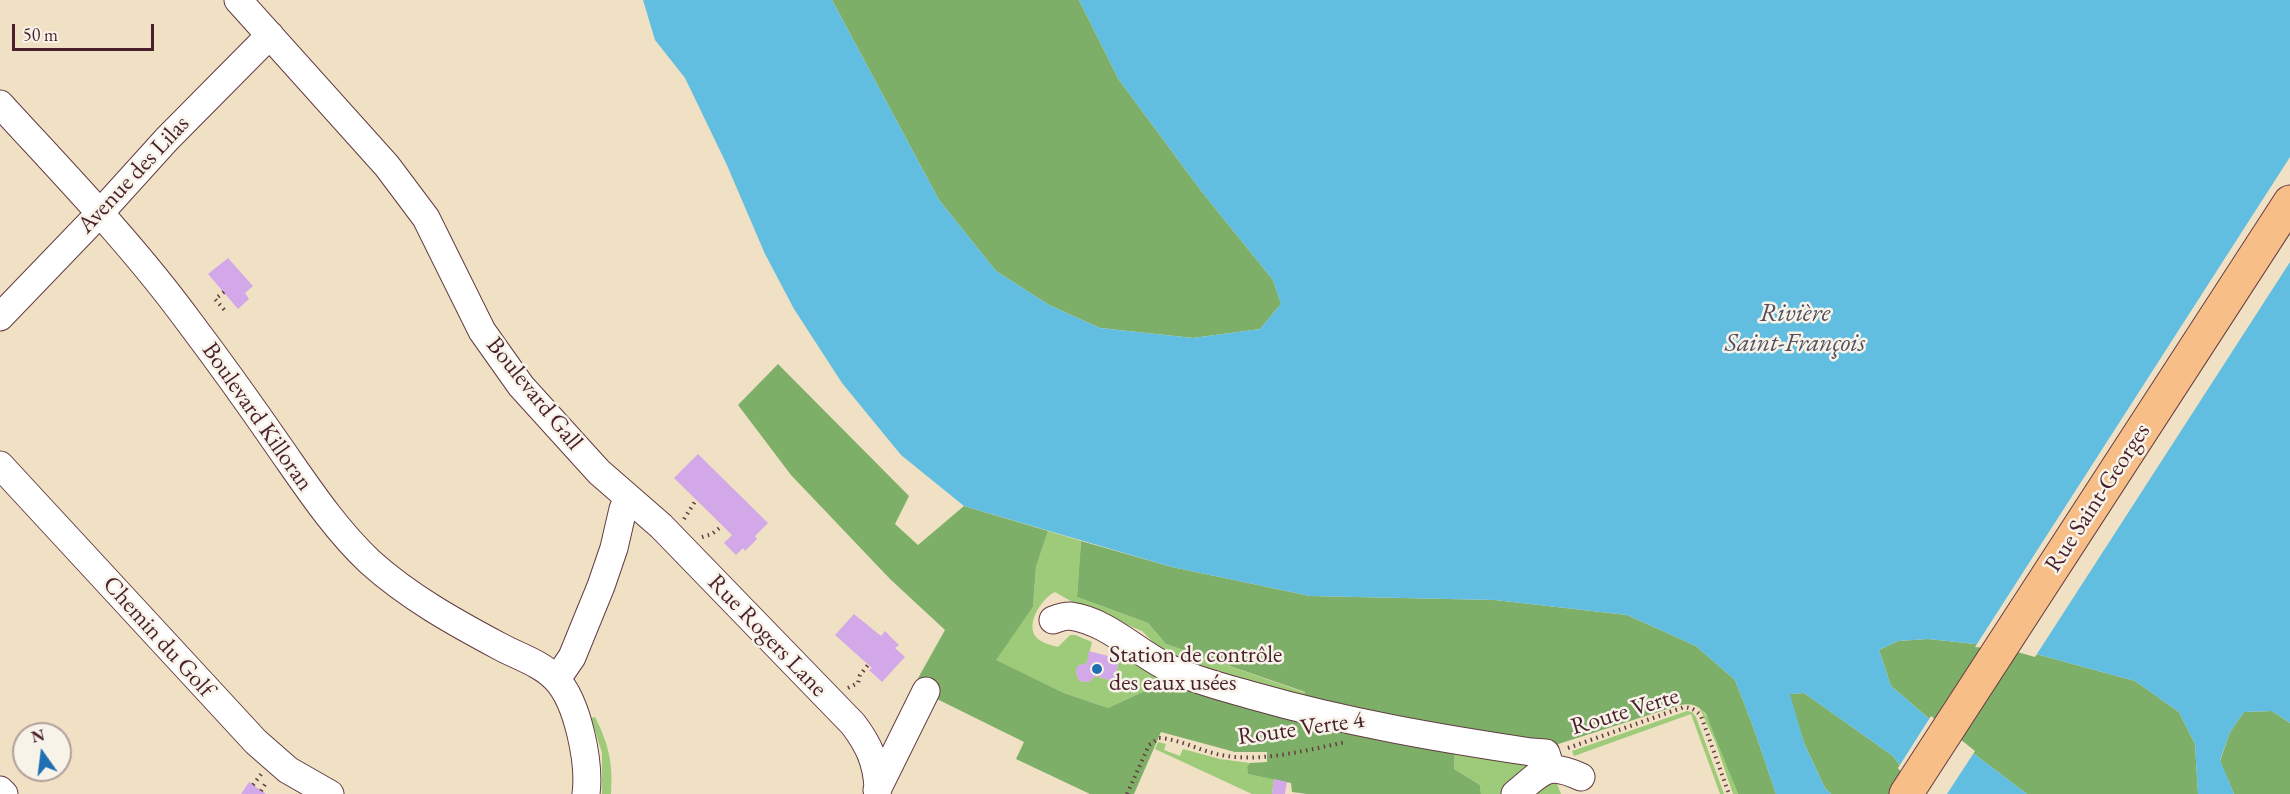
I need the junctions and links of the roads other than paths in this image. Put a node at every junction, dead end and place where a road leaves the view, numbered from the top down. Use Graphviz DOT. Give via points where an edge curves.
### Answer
graph roads {
  1 [pos="238,0"];
  2 [pos="270,34"];
  3 [pos="0,104"];
  4 [pos="2290,202"];
  5 [pos="100,213"];
  6 [pos="0,317"];
  7 [pos="0,465"];
  8 [pos="629,500"];
  9 [pos="1053,620"];
  10 [pos="556,679"];
  11 [pos="926,691"];
  12 [pos="1549,761"];
  13 [pos="1581,777"];
  14 [pos="0,790"];
  15 [pos="876,791"];
  16 [pos="4,794"];
  17 [pos="330,794"];
  18 [pos="586,794"];
  19 [pos="1515,794"];
  20 [pos="1906,794"];
  1 -- 2 [label="street, Boulevard Gall"];
  2 -- 5 [label="street, Avenue des Lilas"];
  2 -- 8 [label="street, Boulevard Gall" via="387,166 418,207 482,331 509,372"];
  3 -- 5 [label="street, Boulevard Killoran"];
  4 -- 20 [label="main road, Rue Saint-Georges"];
  5 -- 6 [label="street, Avenue des Lilas"];
  5 -- 10 [label="street, Boulevard Killoran" via="232,379 313,496 369,561 431,608"];
  7 -- 17 [label="street, Chemin du Golf" via="256,742 283,766"];
  8 -- 10 [label="street" via="598,594 568,665"];
  8 -- 15 [label="street, Rue Rogers Lane" via="661,526 853,724 874,760 878,772"];
  9 -- 12 [label="street" via="1069,616 1085,621 1171,669 1302,710 1409,734 1531,752"];
  10 -- 18 [label="street" via="584,743"];
  11 -- 15 [label="street"];
  12 -- 13 [label="street"];
  12 -- 19 [label="street" via="1540,774"];
  14 -- 16 [label="street"];
}
